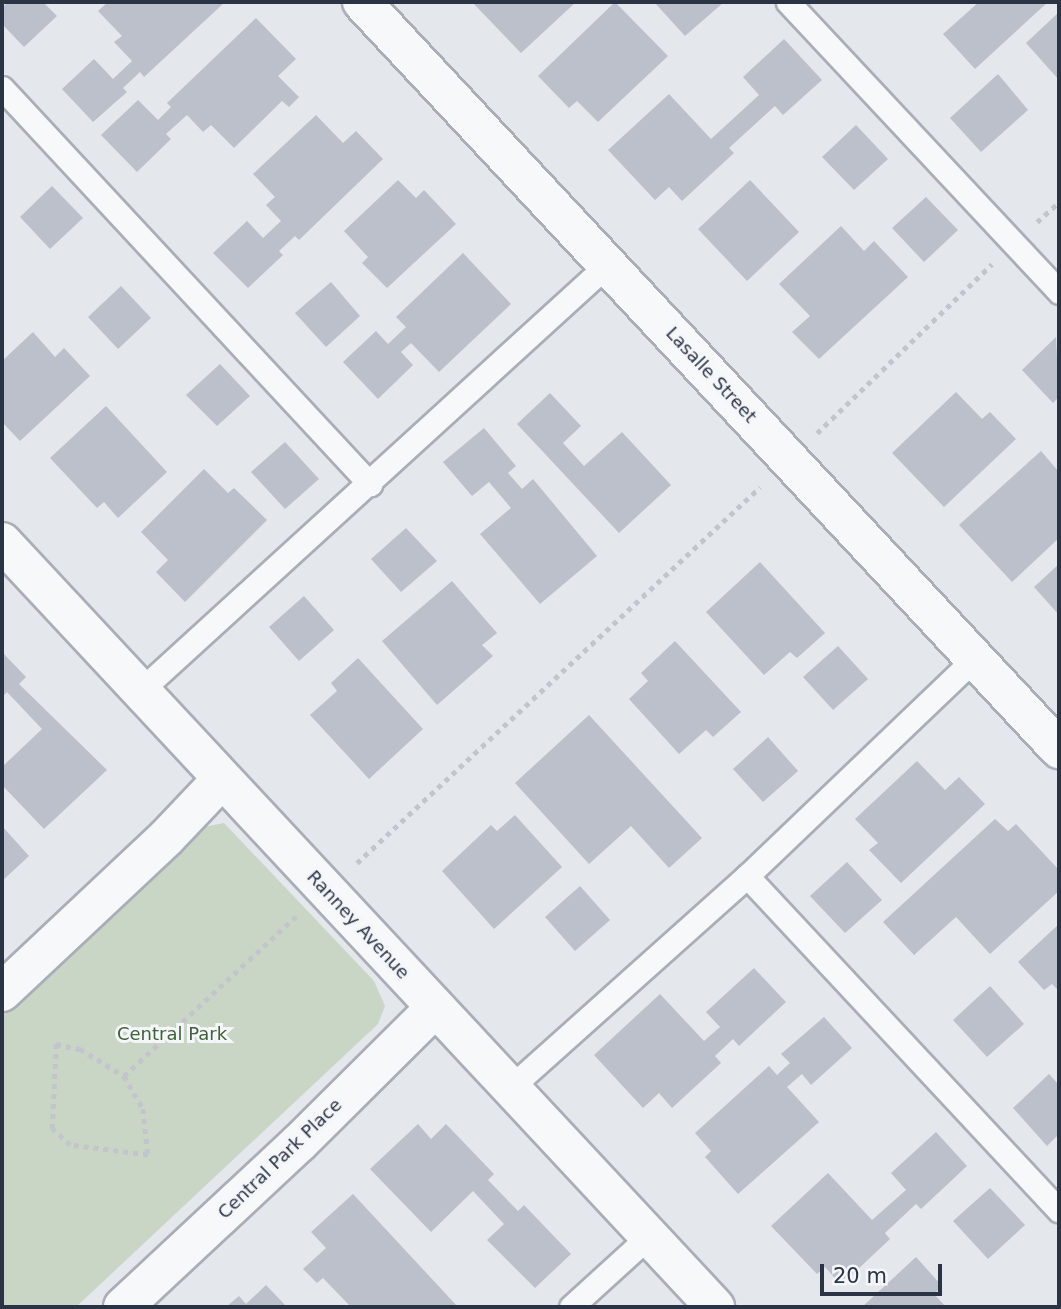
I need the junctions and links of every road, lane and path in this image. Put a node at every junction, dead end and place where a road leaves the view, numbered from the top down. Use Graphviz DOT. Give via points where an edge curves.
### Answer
graph roads {
  1 [pos="362,2"];
  2 [pos="788,2"];
  3 [pos="2,88"];
  4 [pos="1059,202"];
  5 [pos="1014,243"];
  6 [pos="608,264"];
  7 [pos="1059,292"];
  8 [pos="789,459"];
  9 [pos="370,484"];
  10 [pos="4,550"];
  11 [pos="975,658"];
  12 [pos="140,691"];
  13 [pos="1059,749"];
  14 [pos="222,779"];
  15 [pos="747,876"];
  16 [pos="327,891"];
  17 [pos="2,992"];
  18 [pos="435,1008"];
  19 [pos="124,1076"];
  20 [pos="510,1088"];
  21 [pos="1059,1210"];
  22 [pos="648,1237"];
  23 [pos="122,1307"];
  24 [pos="571,1307"];
  25 [pos="715,1307"];
  1 -- 6 [label="street, Lasalle Street"];
  2 -- 5 [label="lane"];
  3 -- 9 [label="lane"];
  4 -- 5 [label="path"];
  5 -- 7 [label="lane"];
  5 -- 8 [label="path"];
  6 -- 8 [label="street, Lasalle Street"];
  6 -- 9 [label="lane"];
  8 -- 11 [label="street, Lasalle Street"];
  8 -- 16 [label="path"];
  9 -- 12 [label="lane"];
  10 -- 12 [label="street, Ranney Avenue"];
  11 -- 13 [label="street, Lasalle Street"];
  11 -- 15 [label="lane"];
  12 -- 14 [label="street, Ranney Avenue"];
  14 -- 16 [label="street, Ranney Avenue"];
  14 -- 17 [label="street" via="167,838"];
  15 -- 20 [label="lane"];
  15 -- 21 [label="lane"];
  16 -- 18 [label="street, Ranney Avenue"];
  16 -- 19 [label="path" via="286,923"];
  18 -- 20 [label="street, Ranney Avenue"];
  18 -- 23 [label="street, Central Park Place" via="299,1143"];
  19 -- 19 [label="path" via="80,1049 56,1044 52,1129 70,1145 148,1155 143,1109"];
  20 -- 22 [label="street, Ranney Avenue"];
  22 -- 24 [label="lane"];
  22 -- 25 [label="street, Ranney Avenue"];
}
